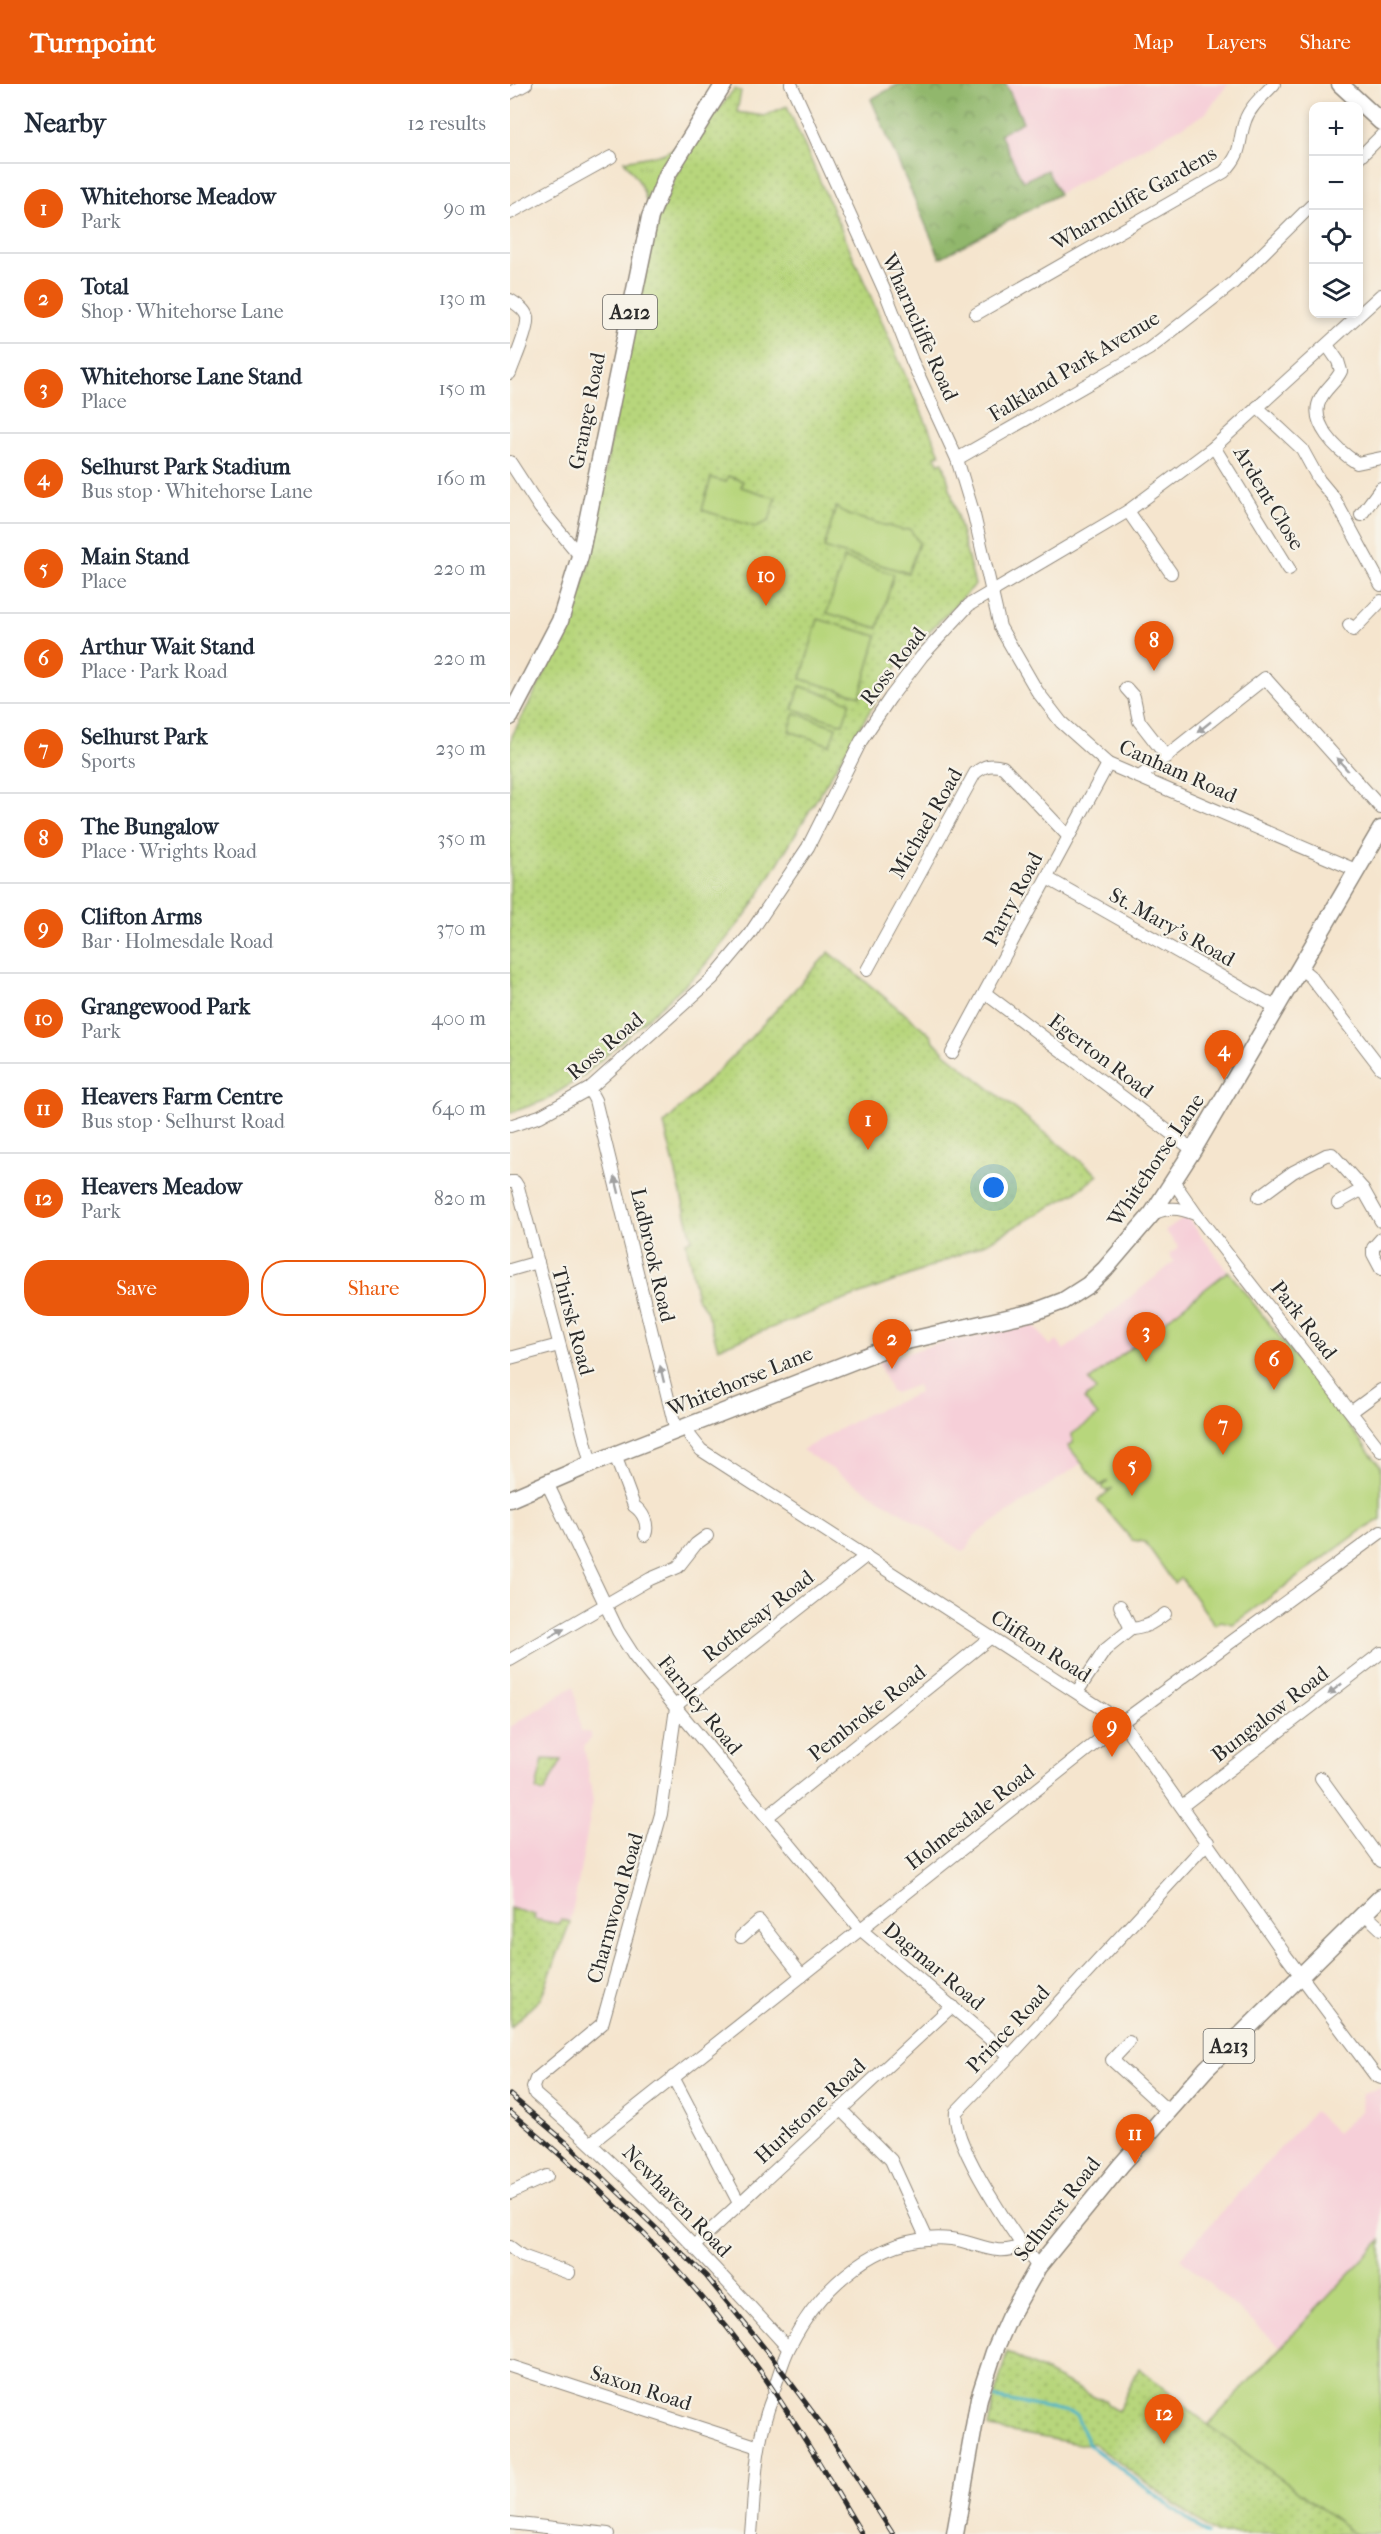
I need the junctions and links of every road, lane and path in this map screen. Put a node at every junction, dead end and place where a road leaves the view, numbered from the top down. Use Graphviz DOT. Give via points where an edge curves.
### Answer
graph roads {
  1 [pos="526,84"];
  2 [pos="724,84"];
  3 [pos="791,84"];
  4 [pos="1274,84"];
  5 [pos="1340,84"];
  6 [pos="510,93"];
  7 [pos="1381,122"];
  8 [pos="1381,136"];
  9 [pos="1362,156"];
  10 [pos="611,157"];
  11 [pos="1309,208"];
  12 [pos="510,213"];
  13 [pos="1381,295"];
  14 [pos="510,300"];
  15 [pos="976,314"];
  16 [pos="1327,345"];
  17 [pos="510,373"];
  18 [pos="1257,407"];
  19 [pos="1214,447"];
  20 [pos="1381,458"];
  21 [pos="957,459"];
  22 [pos="510,462"];
  23 [pos="1381,488"];
  24 [pos="1128,511"];
  25 [pos="1361,515"];
  26 [pos="580,556"];
  27 [pos="1289,569"];
  28 [pos="1171,573"];
  29 [pos="1381,585"];
  30 [pos="991,593"];
  31 [pos="1381,601"];
  32 [pos="1349,625"];
  33 [pos="1126,688"];
  34 [pos="510,717"];
  35 [pos="1167,757"];
  36 [pos="1108,764"];
  37 [pos="1141,776"];
  38 [pos="1381,808"];
  39 [pos="1381,829"];
  40 [pos="1068,836"];
  41 [pos="1358,871"];
  42 [pos="1047,879"];
  43 [pos="1300,968"];
  44 [pos="867,970"];
  45 [pos="985,993"];
  46 [pos="1278,1008"];
  47 [pos="952,1053"];
  48 [pos="1381,1068"];
  49 [pos="589,1089"];
  50 [pos="510,1126"];
  51 [pos="1193,1150"];
  52 [pos="1173,1181"];
  53 [pos="514,1184"];
  54 [pos="1363,1189"];
  55 [pos="1259,1197"];
  56 [pos="1338,1203"];
  57 [pos="1152,1214"];
  58 [pos="1196,1214"];
  59 [pos="1381,1221"];
  60 [pos="1381,1239"];
  61 [pos="538,1262"];
  62 [pos="1381,1269"];
  63 [pos="510,1270"];
  64 [pos="559,1345"];
  65 [pos="510,1358"];
  66 [pos="1381,1390"];
  67 [pos="1351,1412"];
  68 [pos="682,1429"];
  69 [pos="1381,1451"];
  70 [pos="615,1455"];
  71 [pos="591,1464"];
  72 [pos="547,1482"];
  73 [pos="510,1499"];
  74 [pos="1381,1532"];
  75 [pos="645,1535"];
  76 [pos="707,1536"];
  77 [pos="866,1556"];
  78 [pos="604,1606"];
  79 [pos="1119,1606"];
  80 [pos="1165,1614"];
  81 [pos="1131,1629"];
  82 [pos="991,1637"];
  83 [pos="1381,1653"];
  84 [pos="510,1660"];
  85 [pos="1077,1692"];
  86 [pos="676,1708"];
  87 [pos="1122,1722"];
  88 [pos="1321,1778"];
  89 [pos="1182,1806"];
  90 [pos="766,1817"];
  91 [pos="1208,1842"];
  92 [pos="1381,1861"];
  93 [pos="1381,1897"];
  94 [pos="1365,1914"];
  95 [pos="860,1929"];
  96 [pos="1381,1929"];
  97 [pos="741,1936"];
  98 [pos="802,1976"];
  99 [pos="1301,1976"];
  100 [pos="952,2006"];
  101 [pos="1129,2042"];
  102 [pos="1010,2056"];
  103 [pos="673,2077"];
  104 [pos="1381,2078"];
  105 [pos="532,2087"];
  106 [pos="840,2109"];
  107 [pos="1168,2111"];
  108 [pos="591,2143"];
  109 [pos="547,2176"];
  110 [pos="510,2193"];
  111 [pos="739,2203"];
  112 [pos="927,2239"];
  113 [pos="695,2245"];
  114 [pos="1021,2245"];
  115 [pos="510,2247"];
  116 [pos="1038,2267"];
  117 [pos="569,2273"];
  118 [pos="788,2348"];
  119 [pos="510,2366"];
  120 [pos="759,2447"];
  121 [pos="510,2523"];
  122 [pos="608,2534"];
  123 [pos="751,2534"];
  124 [pos="955,2534"];
  1 -- 6 [label="street"];
  2 -- 26 [label="main road, Grange Road / A212" via="667,175 650,217"];
  3 -- 21 [label="street, Wharncliffe Road"];
  4 -- 15 [label="street, Wharncliffe Gardens" via="1251,110 1238,153 1224,172"];
  5 -- 7 [label="main road"];
  8 -- 9 [label="street"];
  10 -- 12 [label="street"];
  11 -- 21 [label="street, Falkland Park Avenue" via="1233,283 1149,349"];
  13 -- 16 [label="street, Ross Road"];
  14 -- 17 [label="street" via="527,317"];
  16 -- 18 [label="street, Ross Road"];
  16 -- 20 [label="street" via="1341,371 1316,408 1318,422 1343,455 1357,463"];
  18 -- 19 [label="street, Ross Road"];
  18 -- 29 [label="street" via="1302,449 1334,498"];
  19 -- 24 [label="street, Ross Road"];
  19 -- 27 [label="street, Ardent Close"];
  21 -- 30 [label="street, Wharncliffe Road"];
  22 -- 26 [label="street" via="540,508"];
  23 -- 25 [label="street"];
  24 -- 28 [label="street"];
  24 -- 30 [label="street, Ross Road"];
  26 -- 34 [label="main road, Grange Road / A212" via="560,621"];
  30 -- 36 [label="street, Canham Road" via="1000,627 1037,691 1061,722"];
  30 -- 49 [label="street, Ross Road" via="969,605 890,698 861,741 808,847 749,935 713,978"];
  31 -- 32 [label="street" via="1353,630"];
  33 -- 35 [label="street" via="1134,697 1139,721"];
  35 -- 37 [label="street"];
  38 -- 35 [label="street, one-way" via="1265,678"];
  36 -- 37 [label="street, Canham Road"];
  36 -- 40 [label="street, Parry Road"];
  37 -- 41 [label="street, Canham Road"];
  39 -- 41 [label="main road, Whitehorse Lane"];
  40 -- 42 [label="street, Parry Road"];
  40 -- 44 [label="street, Michael Road" via="1003,767 983,766 975,773"];
  41 -- 43 [label="main road, Whitehorse Lane"];
  42 -- 45 [label="street, Parry Road"];
  42 -- 46 [label="street, St. Mary's Road"];
  43 -- 46 [label="main road, Whitehorse Lane"];
  43 -- 48 [label="street"];
  45 -- 47 [label="street, Parry Road"];
  45 -- 51 [label="street, Egerton Road"];
  46 -- 51 [label="main road, Whitehorse Lane"];
  49 -- 50 [label="street, Ross Road" via="540,1116"];
  68 -- 49 [label="street, Ladbrook Road, one-way"];
  51 -- 52 [label="main road, Whitehorse Lane"];
  52 -- 57 [label="main road, Whitehorse Lane"];
  52 -- 58 [label="street, Park Road"];
  53 -- 61 [label="street, Thirsk Road"];
  54 -- 55 [label="street" via="1332,1154 1293,1172"];
  54 -- 56 [label="street"];
  54 -- 59 [label="street"];
  57 -- 58 [label="street" via="1179,1208"];
  57 -- 68 [label="main road, Whitehorse Lane" via="1105,1269 1063,1301 1034,1312 902,1342"];
  58 -- 67 [label="street, Park Road"];
  60 -- 62 [label="street" via="1373,1248"];
  61 -- 63 [label="street"];
  61 -- 64 [label="street, Thirsk Road"];
  64 -- 65 [label="street"];
  64 -- 71 [label="street, Thirsk Road"];
  66 -- 67 [label="street"];
  67 -- 69 [label="street, Park Road"];
  68 -- 70 [label="main road, Whitehorse Lane"];
  68 -- 77 [label="street, Clifton Road" via="701,1450"];
  70 -- 71 [label="main road, Whitehorse Lane"];
  70 -- 75 [label="street" via="634,1506 643,1516"];
  71 -- 72 [label="main road, Whitehorse Lane"];
  72 -- 73 [label="main road, Whitehorse Lane"];
  72 -- 78 [label="street, Farnley Road"];
  74 -- 87 [label="street, Holmesdale Road"];
  76 -- 78 [label="street" via="678,1567"];
  77 -- 82 [label="street, Clifton Road"];
  77 -- 86 [label="street, Rothesay Road"];
  84 -- 78 [label="street, one-way"];
  78 -- 86 [label="street, Farnley Road" via="634,1656"];
  79 -- 81 [label="street"];
  80 -- 81 [label="street" via="1152,1625"];
  81 -- 85 [label="street" via="1106,1650"];
  82 -- 85 [label="street, Clifton Road"];
  82 -- 90 [label="street, Pembroke Road"];
  83 -- 89 [label="street, Bungalow Road, one-way"];
  85 -- 87 [label="street, Clifton Road"];
  86 -- 90 [label="street, Farnley Road"];
  86 -- 105 [label="street, Charnwood Road" via="661,1814 602,2024 536,2079"];
  87 -- 89 [label="street, Clifton Road"];
  87 -- 95 [label="street, Holmesdale Road"];
  88 -- 92 [label="street"];
  89 -- 91 [label="street, Clifton Road"];
  90 -- 95 [label="street, Farnley Road"];
  91 -- 99 [label="street, Clifton Road"];
  91 -- 102 [label="street, Prince Road"];
  93 -- 94 [label="main road, Selhurst Road / A213"];
  94 -- 96 [label="street"];
  94 -- 99 [label="main road, Selhurst Road / A213"];
  95 -- 98 [label="street, Holmesdale Road"];
  95 -- 100 [label="street, Dagmar Road"];
  97 -- 98 [label="street" via="759,1921"];
  98 -- 103 [label="street, Holmesdale Road"];
  99 -- 104 [label="street, Clifton Road"];
  99 -- 107 [label="main road, Selhurst Road / A213"];
  100 -- 102 [label="street, Dagmar Road"];
  100 -- 106 [label="street, Hurlstone Road"];
  101 -- 107 [label="street" via="1112,2060"];
  102 -- 114 [label="street, Prince Road" via="956,2112 955,2119 969,2158"];
  103 -- 108 [label="street, Holmesdale Road"];
  103 -- 111 [label="street"];
  105 -- 108 [label="street, Newhaven Road" via="535,2094"];
  106 -- 111 [label="street, Hurlstone Road"];
  106 -- 112 [label="street" via="891,2160"];
  107 -- 116 [label="main road, Selhurst Road / A213"];
  108 -- 113 [label="street, Newhaven Road"];
  109 -- 110 [label="street"];
  111 -- 113 [label="street, Hurlstone Road"];
  112 -- 114 [label="street" via="958,2240 1006,2251"];
  112 -- 118 [label="street" via="892,2246 863,2261 815,2307"];
  113 -- 118 [label="street, Newhaven Road"];
  114 -- 116 [label="street, Prince Road"];
  115 -- 117 [label="street" via="522,2256"];
  116 -- 124 [label="main road, Selhurst Road / A213" via="1009,2318 982,2387"];
  118 -- 120 [label="street"];
  119 -- 120 [label="street, Saxon Road"];
  120 -- 123 [label="street"];
  121 -- 122 [label="street"];
}
